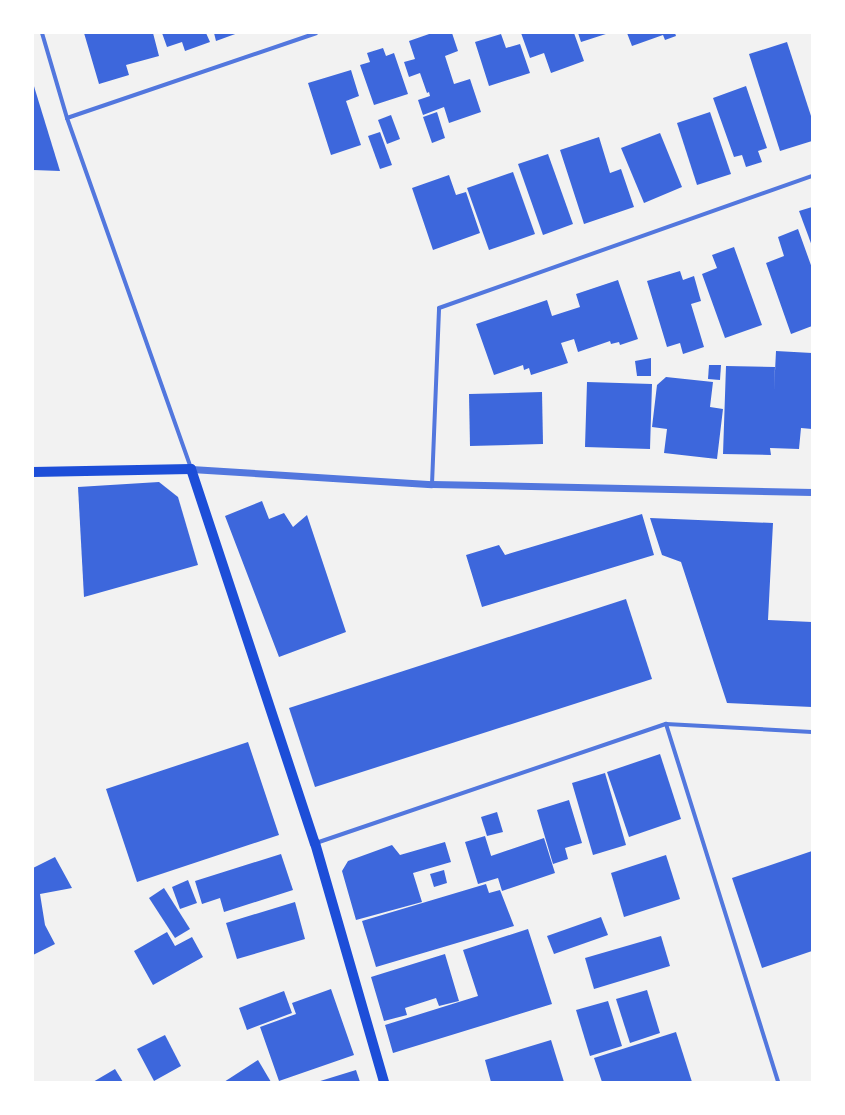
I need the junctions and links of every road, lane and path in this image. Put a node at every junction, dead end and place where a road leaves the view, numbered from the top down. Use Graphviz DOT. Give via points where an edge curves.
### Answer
graph roads {
  1 [pos="42,33"];
  2 [pos="316,33"];
  3 [pos="67,118"];
  4 [pos="812,176"];
  5 [pos="191,469"];
  6 [pos="33,472"];
  7 [pos="432,484"];
  8 [pos="812,492"];
  9 [pos="666,724"];
  10 [pos="812,732"];
  11 [pos="314,843"];
  12 [pos="384,1082"];
  13 [pos="778,1082"];
  1 -- 3 [label="street"];
  2 -- 3 [label="street"];
  3 -- 5 [label="street"];
  4 -- 7 [label="street" via="439,308"];
  5 -- 6 [label="main road"];
  5 -- 7 [label="street"];
  5 -- 11 [label="main road"];
  7 -- 8 [label="street"];
  9 -- 10 [label="street"];
  9 -- 11 [label="street"];
  9 -- 13 [label="street"];
  11 -- 12 [label="main road"];
}
